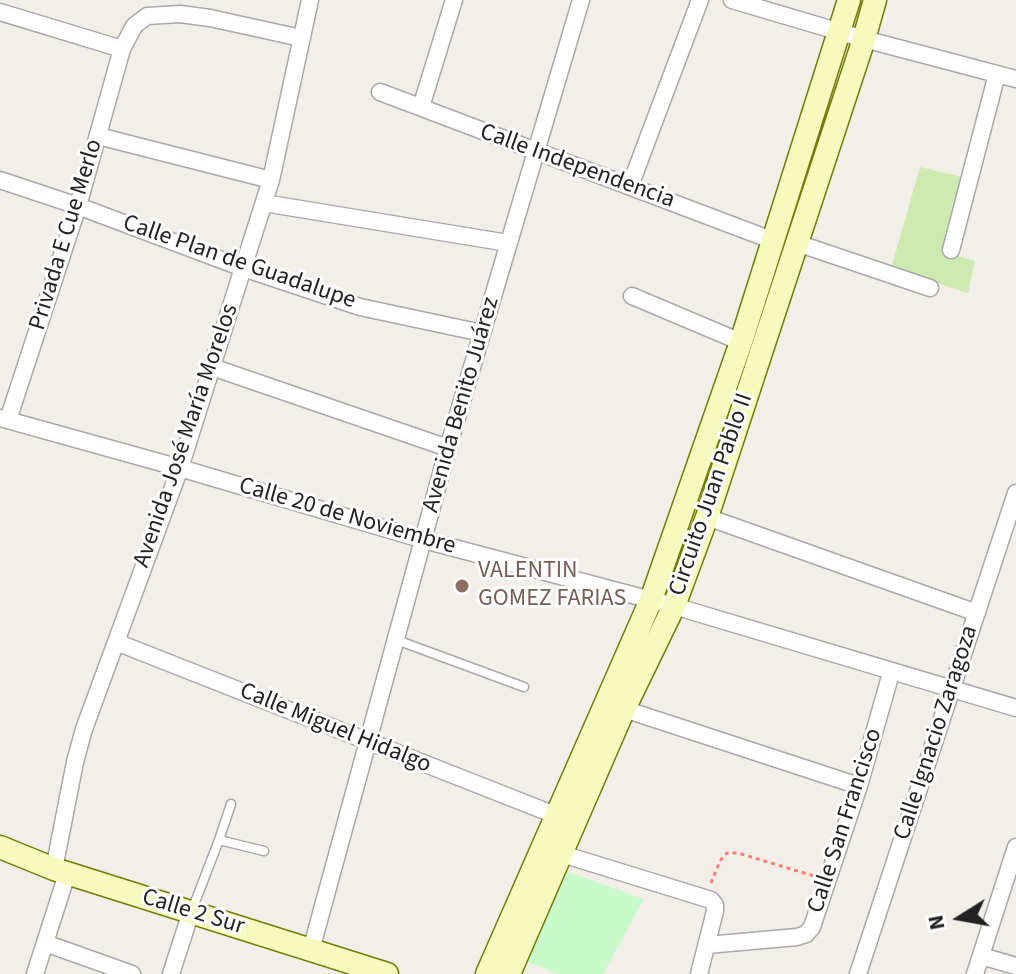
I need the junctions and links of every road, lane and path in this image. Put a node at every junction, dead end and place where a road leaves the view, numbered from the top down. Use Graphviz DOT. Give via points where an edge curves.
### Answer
graph roads {
  1 [pos="310,0"];
  2 [pos="454,0"];
  3 [pos="581,0"];
  4 [pos="700,0"];
  5 [pos="732,0"];
  6 [pos="849,0"];
  7 [pos="875,0"];
  8 [pos="0,12"];
  9 [pos="840,31"];
  10 [pos="301,38"];
  11 [pos="864,39"];
  12 [pos="122,49"];
  13 [pos="997,74"];
  14 [pos="1016,79"];
  15 [pos="380,92"];
  16 [pos="421,107"];
  17 [pos="98,136"];
  18 [pos="535,152"];
  19 [pos="0,180"];
  20 [pos="271,180"];
  21 [pos="630,186"];
  22 [pos="264,203"];
  23 [pos="78,206"];
  24 [pos="774,241"];
  25 [pos="508,243"];
  26 [pos="797,243"];
  27 [pos="951,250"];
  28 [pos="243,268"];
  29 [pos="930,288"];
  30 [pos="632,296"];
  31 [pos="482,333"];
  32 [pos="741,342"];
  33 [pos="212,367"];
  34 [pos="4,419"];
  35 [pos="448,448"];
  36 [pos="180,468"];
  37 [pos="1016,493"];
  38 [pos="707,517"];
  39 [pos="424,540"];
  40 [pos="651,600"];
  41 [pos="674,606"];
  42 [pos="977,613"];
  43 [pos="394,639"];
  44 [pos="116,642"];
  45 [pos="891,673"];
  46 [pos="524,687"];
  47 [pos="951,690"];
  48 [pos="1016,708"];
  49 [pos="624,709"];
  50 [pos="368,743"];
  51 [pos="859,786"];
  52 [pos="231,804"];
  53 [pos="555,815"];
  54 [pos="219,840"];
  55 [pos="0,847"];
  56 [pos="1016,847"];
  57 [pos="264,851"];
  58 [pos="562,854"];
  59 [pos="60,871"];
  60 [pos="828,880"];
  61 [pos="704,897"];
  62 [pos="191,912"];
  63 [pos="45,943"];
  64 [pos="707,945"];
  65 [pos="311,950"];
  66 [pos="981,956"];
  67 [pos="1016,966"];
  68 [pos="35,974"];
  69 [pos="132,974"];
  70 [pos="171,974"];
  71 [pos="387,974"];
  72 [pos="487,974"];
  73 [pos="509,974"];
  74 [pos="699,974"];
  75 [pos="858,974"];
  76 [pos="975,974"];
  1 -- 10 [label="street, Avenida José María Morelos"];
  2 -- 16 [label="street"];
  3 -- 18 [label="street, Avenida Benito Juárez"];
  4 -- 21 [label="street"];
  5 -- 9 [label="street"];
  6 -- 9 [label="main road, Circuito Juan Pablo II"];
  7 -- 11 [label="main road, Circuito Juan Pablo II"];
  8 -- 12 [label="street"];
  9 -- 11 [label="street"];
  9 -- 24 [label="main road, Circuito Juan Pablo II"];
  10 -- 12 [label="street" via="210,18 147,16 134,26"];
  10 -- 20 [label="street, Avenida José María Morelos"];
  11 -- 13 [label="street"];
  11 -- 26 [label="main road, Circuito Juan Pablo II"];
  12 -- 17 [label="street, Privada E Cue Merlo"];
  13 -- 14 [label="street"];
  13 -- 27 [label="street"];
  15 -- 16 [label="street, Calle Independencia"];
  16 -- 18 [label="street, Calle Independencia"];
  17 -- 20 [label="street"];
  17 -- 23 [label="street, Privada E Cue Merlo"];
  18 -- 21 [label="street, Calle Independencia"];
  18 -- 25 [label="street, Avenida Benito Juárez"];
  19 -- 23 [label="street, Calle Plan de Guadalupe"];
  20 -- 22 [label="street, Avenida José María Morelos"];
  21 -- 24 [label="street, Calle Independencia"];
  22 -- 25 [label="street"];
  22 -- 28 [label="street, Avenida José María Morelos"];
  23 -- 28 [label="street, Calle Plan de Guadalupe"];
  23 -- 34 [label="street, Privada E Cue Merlo"];
  24 -- 32 [label="main road, Circuito Juan Pablo II"];
  25 -- 31 [label="street, Avenida Benito Juárez"];
  26 -- 29 [label="street"];
  26 -- 38 [label="main road, Circuito Juan Pablo II"];
  28 -- 31 [label="street, Calle Plan de Guadalupe" via="360,307"];
  28 -- 33 [label="street, Avenida José María Morelos"];
  30 -- 32 [label="street"];
  31 -- 35 [label="street, Avenida Benito Juárez"];
  32 -- 40 [label="main road, Circuito Juan Pablo II"];
  33 -- 35 [label="street"];
  33 -- 36 [label="street, Avenida José María Morelos"];
  34 -- 36 [label="street, Calle 20 de Noviembre"];
  35 -- 39 [label="street, Avenida Benito Juárez"];
  36 -- 39 [label="street, Calle 20 de Noviembre"];
  36 -- 44 [label="street, Avenida José María Morelos"];
  37 -- 42 [label="street, Calle Ignacio Zaragoza"];
  38 -- 41 [label="main road, Circuito Juan Pablo II"];
  38 -- 42 [label="street"];
  39 -- 40 [label="street, Calle 20 de Noviembre"];
  39 -- 43 [label="street, Avenida Benito Juárez"];
  40 -- 41 [label="street, Calle 20 de Noviembre"];
  40 -- 53 [label="main road, Circuito Juan Pablo II"];
  41 -- 45 [label="street, Calle 20 de Noviembre"];
  41 -- 49 [label="main road, Circuito Juan Pablo II"];
  42 -- 47 [label="street, Calle Ignacio Zaragoza"];
  43 -- 46 [label="lane"];
  43 -- 50 [label="street, Avenida Benito Juárez"];
  44 -- 50 [label="street, Calle Miguel Hidalgo"];
  44 -- 59 [label="street, Avenida José María Morelos" via="75,762"];
  45 -- 47 [label="street, Calle 20 de Noviembre"];
  45 -- 51 [label="street, Calle San Francisco"];
  47 -- 48 [label="street, Calle 20 de Noviembre"];
  47 -- 75 [label="street, Calle Ignacio Zaragoza"];
  49 -- 51 [label="street"];
  49 -- 58 [label="main road, Circuito Juan Pablo II"];
  50 -- 53 [label="street, Calle Miguel Hidalgo"];
  50 -- 65 [label="street, Avenida Benito Juárez"];
  51 -- 60 [label="street, Calle San Francisco"];
  52 -- 54 [label="lane"];
  53 -- 72 [label="main road, Circuito Juan Pablo II"];
  54 -- 57 [label="lane"];
  54 -- 62 [label="lane"];
  55 -- 59 [label="main road, Calle 2 Sur"];
  56 -- 66 [label="street"];
  58 -- 61 [label="street"];
  58 -- 73 [label="main road, Circuito Juan Pablo II"];
  59 -- 62 [label="main road, Calle 2 Sur"];
  59 -- 63 [label="street, Avenida José María Morelos"];
  60 -- 61 [label="path" via="727,853"];
  60 -- 64 [label="street, Calle San Francisco" via="806,934"];
  61 -- 64 [label="street" via="715,905"];
  62 -- 65 [label="main road, Calle 2 Sur"];
  62 -- 70 [label="street"];
  63 -- 68 [label="street, Avenida José María Morelos"];
  63 -- 69 [label="street"];
  64 -- 74 [label="street"];
  65 -- 71 [label="main road, Calle 2 Sur"];
  66 -- 67 [label="street"];
  66 -- 76 [label="street"];
}
